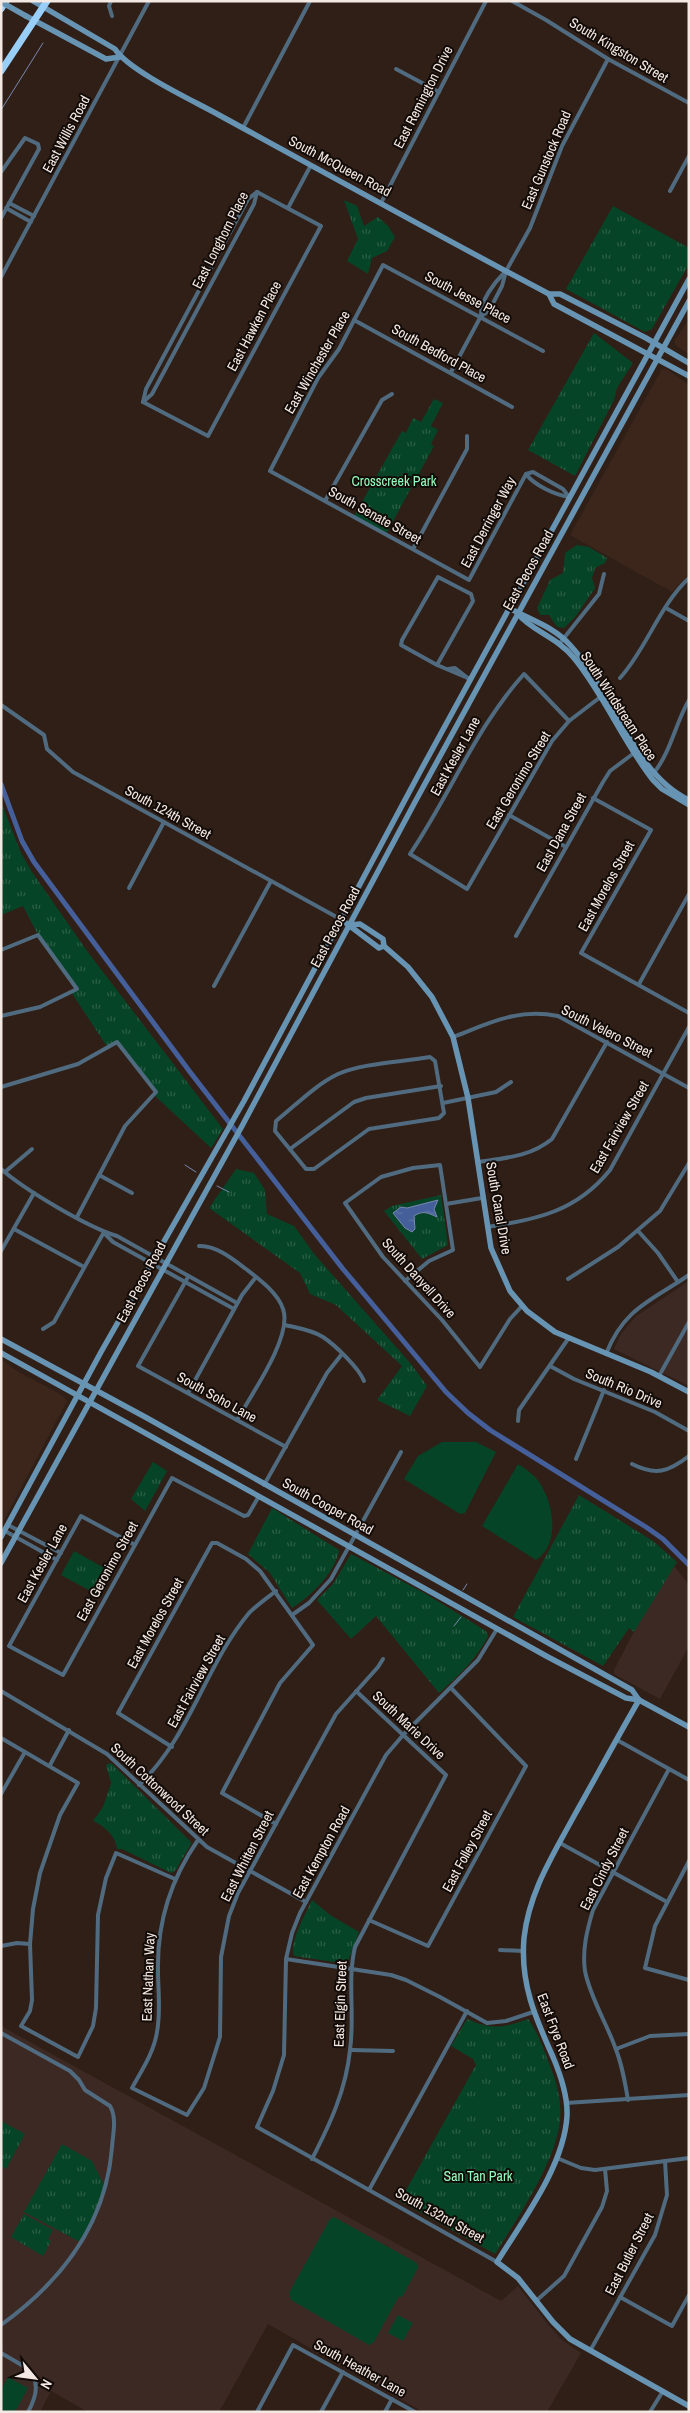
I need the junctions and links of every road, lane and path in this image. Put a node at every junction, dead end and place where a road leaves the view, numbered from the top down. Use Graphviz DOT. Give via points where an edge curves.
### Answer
graph roads {
  1 [pos="6,1"];
  2 [pos="111,1"];
  3 [pos="149,1"];
  4 [pos="310,1"];
  5 [pos="486,1"];
  6 [pos="512,1"];
  7 [pos="1,2"];
  8 [pos="33,2"];
  9 [pos="46,4"];
  10 [pos="1,9"];
  11 [pos="112,16"];
  12 [pos="35,22"];
  13 [pos="120,57"];
  14 [pos="608,59"];
  15 [pos="396,69"];
  16 [pos="1,71"];
  17 [pos="439,92"];
  18 [pos="689,103"];
  19 [pos="243,128"];
  20 [pos="689,156"];
  21 [pos="311,165"];
  22 [pos="1,172"];
  23 [pos="670,191"];
  24 [pos="257,192"];
  25 [pos="9,203"];
  26 [pos="381,203"];
  27 [pos="6,208"];
  28 [pos="288,208"];
  29 [pos="34,216"];
  30 [pos="1,218"];
  31 [pos="238,218"];
  32 [pos="244,221"];
  33 [pos="31,222"];
  34 [pos="217,257"];
  35 [pos="223,260"];
  36 [pos="383,265"];
  37 [pos="506,271"];
  38 [pos="1,277"];
  39 [pos="689,279"];
  40 [pos="549,294"];
  41 [pos="195,298"];
  42 [pos="201,301"];
  43 [pos="689,301"];
  44 [pos="481,316"];
  45 [pos="354,320"];
  46 [pos="174,337"];
  47 [pos="180,341"];
  48 [pos="654,342"];
  49 [pos="664,348"];
  50 [pos="543,350"];
  51 [pos="648,354"];
  52 [pos="658,360"];
  53 [pos="689,363"];
  54 [pos="451,372"];
  55 [pos="153,376"];
  56 [pos="689,376"];
  57 [pos="160,379"];
  58 [pos="392,394"];
  59 [pos="143,402"];
  60 [pos="512,407"];
  61 [pos="467,436"];
  62 [pos="270,471"];
  63 [pos="526,474"];
  64 [pos="581,476"];
  65 [pos="591,481"];
  66 [pos="569,497"];
  67 [pos="325,501"];
  68 [pos="413,550"];
  69 [pos="604,574"];
  70 [pos="689,578"];
  71 [pos="469,580"];
  72 [pos="509,608"];
  73 [pos="666,608"];
  74 [pos="518,614"];
  75 [pos="689,622"];
  76 [pos="562,641"];
  77 [pos="437,666"];
  78 [pos="620,678"];
  79 [pos="470,679"];
  80 [pos="480,684"];
  81 [pos="602,696"];
  82 [pos="689,700"];
  83 [pos="1,705"];
  84 [pos="569,721"];
  85 [pos="636,752"];
  86 [pos="421,770"];
  87 [pos="430,775"];
  88 [pos="652,775"];
  89 [pos="593,798"];
  90 [pos="689,800"];
  91 [pos="689,805"];
  92 [pos="510,815"];
  93 [pos="164,822"];
  94 [pos="566,847"];
  95 [pos="271,881"];
  96 [pos="130,888"];
  97 [pos="467,889"];
  98 [pos="689,894"];
  99 [pos="342,920"];
  100 [pos="350,925"];
  101 [pos="516,936"];
  102 [pos="384,946"];
  103 [pos="1,950"];
  104 [pos="639,984"];
  105 [pos="214,986"];
  106 [pos="689,1013"];
  107 [pos="1,1016"];
  108 [pos="689,1026"];
  109 [pos="453,1037"];
  110 [pos="607,1042"];
  111 [pos="663,1074"];
  112 [pos="511,1082"];
  113 [pos="440,1086"];
  114 [pos="1,1087"];
  115 [pos="689,1088"];
  116 [pos="468,1098"];
  117 [pos="443,1103"];
  118 [pos="32,1148"];
  119 [pos="290,1149"];
  120 [pos="478,1162"];
  121 [pos="689,1162"];
  122 [pos="1,1169"];
  123 [pos="5,1172"];
  124 [pos="99,1174"];
  125 [pos="34,1193"];
  126 [pos="132,1193"];
  127 [pos="482,1198"];
  128 [pos="446,1204"];
  129 [pos="77,1217"];
  130 [pos="487,1227"];
  131 [pos="14,1229"];
  132 [pos="104,1232"];
  133 [pos="639,1232"];
  134 [pos="199,1246"];
  135 [pos="1,1251"];
  136 [pos="153,1260"];
  137 [pos="84,1267"];
  138 [pos="163,1267"];
  139 [pos="689,1275"];
  140 [pos="188,1277"];
  141 [pos="256,1277"];
  142 [pos="568,1278"];
  143 [pos="405,1281"];
  144 [pos="185,1282"];
  145 [pos="678,1282"];
  146 [pos="237,1303"];
  147 [pos="522,1306"];
  148 [pos="234,1309"];
  149 [pos="689,1322"];
  150 [pos="285,1326"];
  151 [pos="43,1329"];
  152 [pos="1,1339"];
  153 [pos="568,1339"];
  154 [pos="1,1353"];
  155 [pos="342,1354"];
  156 [pos="606,1354"];
  157 [pos="550,1366"];
  158 [pos="659,1376"];
  159 [pos="364,1381"];
  160 [pos="84,1384"];
  161 [pos="604,1390"];
  162 [pos="96,1391"];
  163 [pos="689,1392"];
  164 [pos="188,1393"];
  165 [pos="77,1396"];
  166 [pos="90,1402"];
  167 [pos="237,1420"];
  168 [pos="518,1421"];
  169 [pos="689,1431"];
  170 [pos="286,1447"];
  171 [pos="401,1452"];
  172 [pos="689,1456"];
  173 [pos="576,1459"];
  174 [pos="632,1464"];
  175 [pos="264,1485"];
  176 [pos="259,1496"];
  177 [pos="8,1524"];
  178 [pos="19,1530"];
  179 [pos="5,1531"];
  180 [pos="355,1536"];
  181 [pos="1,1537"];
  182 [pos="15,1537"];
  183 [pos="39,1541"];
  184 [pos="46,1545"];
  185 [pos="135,1545"];
  186 [pos="350,1546"];
  187 [pos="35,1548"];
  188 [pos="42,1552"];
  189 [pos="61,1553"];
  190 [pos="57,1560"];
  191 [pos="1,1563"];
  192 [pos="276,1591"];
  193 [pos="292,1615"];
  194 [pos="503,1619"];
  195 [pos="497,1629"];
  196 [pos="8,1646"];
  197 [pos="383,1659"];
  198 [pos="605,1676"];
  199 [pos="600,1684"];
  200 [pos="452,1689"];
  201 [pos="1,1690"];
  202 [pos="356,1691"];
  203 [pos="639,1700"];
  204 [pos="689,1728"];
  205 [pos="69,1730"];
  206 [pos="404,1734"];
  207 [pos="1,1738"];
  208 [pos="616,1740"];
  209 [pos="172,1747"];
  210 [pos="25,1752"];
  211 [pos="50,1765"];
  212 [pos="669,1769"];
  213 [pos="446,1775"];
  214 [pos="689,1780"];
  215 [pos="139,1785"];
  216 [pos="1,1794"];
  217 [pos="276,1824"];
  218 [pos="198,1840"];
  219 [pos="560,1842"];
  220 [pos="689,1861"];
  221 [pos="250,1871"];
  222 [pos="613,1872"];
  223 [pos="175,1879"];
  224 [pos="306,1902"];
  225 [pos="667,1902"];
  226 [pos="369,1920"];
  227 [pos="30,1944"];
  228 [pos="1,1946"];
  229 [pos="500,1950"];
  230 [pos="523,1952"];
  231 [pos="286,1959"];
  232 [pos="350,1968"];
  233 [pos="689,1980"];
  234 [pos="467,2011"];
  235 [pos="533,2012"];
  236 [pos="1,2033"];
  237 [pos="689,2034"];
  238 [pos="616,2049"];
  239 [pos="350,2050"];
  240 [pos="393,2050"];
  241 [pos="132,2088"];
  242 [pos="689,2095"];
  243 [pos="628,2100"];
  244 [pos="566,2103"];
  245 [pos="256,2127"];
  246 [pos="557,2158"];
  247 [pos="689,2158"];
  248 [pos="312,2159"];
  249 [pos="665,2161"];
  250 [pos="605,2169"];
  251 [pos="369,2190"];
  252 [pos="497,2262"];
  253 [pos="689,2295"];
  254 [pos="620,2297"];
  255 [pos="536,2301"];
  256 [pos="1,2325"];
  257 [pos="590,2351"];
  258 [pos="1,2353"];
  259 [pos="343,2372"];
  260 [pos="662,2391"];
  261 [pos="392,2399"];
  262 [pos="689,2406"];
  263 [pos="28,2412"];
  264 [pos="257,2412"];
  265 [pos="321,2412"];
  266 [pos="385,2412"];
  267 [pos="415,2412"];
  268 [pos="650,2412"];
  1 -- 10 [label="highway"];
  2 -- 11 [label="street"];
  3 -- 13 [label="street, East Willis Road"];
  4 -- 19 [label="street"];
  5 -- 17 [label="street, East Remington Drive"];
  6 -- 14 [label="street, South Kingston Street"];
  7 -- 12 [label="main road, South McQueen Road, bridge"];
  8 -- 9 [label="main road, South McQueen Road"];
  9 -- 12 [label="highway"];
  9 -- 13 [label="main road, South McQueen Road" via="115,49"];
  12 -- 13 [label="main road, South McQueen Road" via="106,59"];
  12 -- 16 [label="highway"];
  13 -- 19 [label="main road, South McQueen Road"];
  13 -- 29 [label="street, East Willis Road"];
  14 -- 18 [label="street, South Kingston Street"];
  14 -- 37 [label="street, East Gunstock Road" via="562,146 530,228"];
  15 -- 17 [label="street"];
  17 -- 26 [label="street, East Remington Drive"];
  19 -- 21 [label="main road, South McQueen Road"];
  20 -- 23 [label="street"];
  21 -- 26 [label="main road, South McQueen Road"];
  21 -- 28 [label="street"];
  22 -- 25 [label="street" via="25,138 38,144 39,149"];
  24 -- 28 [label="street"];
  24 -- 31 [label="street, East Longhorn Place" via="248,199"];
  24 -- 32 [label="street, East Longhorn Place"];
  25 -- 27 [label="street"];
  25 -- 29 [label="street"];
  26 -- 37 [label="main road, South McQueen Road"];
  27 -- 30 [label="street"];
  27 -- 33 [label="street"];
  28 -- 59 [label="street, East Hawken Place" via="321,226 208,436"];
  29 -- 33 [label="street, East Willis Road"];
  31 -- 32 [label="street"];
  31 -- 34 [label="street, East Longhorn Place"];
  32 -- 35 [label="street, East Longhorn Place"];
  33 -- 38 [label="street, East Willis Road"];
  34 -- 35 [label="street"];
  34 -- 41 [label="street, East Longhorn Place"];
  35 -- 42 [label="street, East Longhorn Place"];
  36 -- 44 [label="street, South Jesse Place"];
  36 -- 45 [label="street, East Winchester Place"];
  37 -- 40 [label="main road, South McQueen Road"];
  37 -- 44 [label="street" via="496,282"];
  37 -- 44 [label="street" via="489,311"];
  39 -- 48 [label="main road, East Pecos Road"];
  40 -- 48 [label="main road, South McQueen Road" via="560,294"];
  40 -- 51 [label="main road, South McQueen Road" via="554,304"];
  41 -- 42 [label="street"];
  41 -- 46 [label="street, East Longhorn Place"];
  42 -- 47 [label="street, East Longhorn Place"];
  43 -- 49 [label="main road, East Pecos Road"];
  44 -- 50 [label="street, South Jesse Place"];
  44 -- 54 [label="street"];
  45 -- 54 [label="street, South Bedford Place"];
  45 -- 62 [label="street, East Winchester Place" via="339,349 318,378"];
  46 -- 47 [label="street"];
  46 -- 55 [label="street, East Longhorn Place"];
  47 -- 57 [label="street, East Longhorn Place"];
  48 -- 49 [label="main road, South McQueen Road"];
  48 -- 51 [label="main road, East Pecos Road"];
  49 -- 52 [label="main road, East Pecos Road"];
  49 -- 53 [label="main road, South McQueen Road"];
  51 -- 52 [label="main road, South McQueen Road"];
  51 -- 64 [label="main road, East Pecos Road"];
  52 -- 56 [label="main road, South McQueen Road"];
  52 -- 65 [label="main road, East Pecos Road"];
  54 -- 60 [label="street, South Bedford Place"];
  55 -- 57 [label="street"];
  55 -- 59 [label="street, East Longhorn Place"];
  57 -- 59 [label="street, East Longhorn Place"];
  58 -- 67 [label="street" via="382,400"];
  61 -- 68 [label="street" via="467,450"];
  62 -- 67 [label="street, South Senate Street"];
  63 -- 66 [label="street" via="558,495"];
  63 -- 66 [label="street" via="533,472 563,489"];
  63 -- 71 [label="street, East Derringer Way"];
  64 -- 65 [label="main road"];
  64 -- 66 [label="main road, East Pecos Road"];
  65 -- 74 [label="main road, East Pecos Road"];
  66 -- 72 [label="main road, East Pecos Road"];
  67 -- 68 [label="street, South Senate Street"];
  68 -- 71 [label="street, South Senate Street"];
  69 -- 76 [label="street" via="599,594"];
  70 -- 73 [label="street"];
  72 -- 74 [label="main road, South Windstream Place"];
  72 -- 79 [label="main road, East Pecos Road"];
  73 -- 75 [label="street"];
  73 -- 78 [label="street" via="634,663"];
  74 -- 76 [label="main road, South Windstream Place" via="530,617"];
  74 -- 80 [label="main road, East Pecos Road"];
  76 -- 81 [label="main road, South Windstream Place" via="580,657"];
  77 -- 77 [label="street" via="473,601 467,591 438,577 401,645"];
  77 -- 79 [label="street" via="455,668"];
  79 -- 80 [label="main road"];
  79 -- 86 [label="main road, East Pecos Road"];
  80 -- 87 [label="main road, East Pecos Road"];
  81 -- 84 [label="street, East Geronimo Street"];
  81 -- 85 [label="main road, South Windstream Place"];
  82 -- 88 [label="street" via="664,760"];
  83 -- 93 [label="street, South 124th Street" via="44,734 47,749 73,772"];
  84 -- 92 [label="street, East Geronimo Street" via="552,741"];
  84 -- 97 [label="street, East Kesler Lane" via="524,674 494,711 426,832 410,854"];
  85 -- 88 [label="main road, South Windstream Place"];
  85 -- 89 [label="street, East Dana Street" via="610,771"];
  86 -- 87 [label="main road"];
  86 -- 99 [label="main road, East Pecos Road"];
  87 -- 100 [label="main road, East Pecos Road"];
  88 -- 90 [label="main road, South Windstream Place"];
  88 -- 91 [label="main road, South Windstream Place" via="662,789"];
  89 -- 94 [label="street, East Dana Street"];
  89 -- 104 [label="street, East Morelos Street" via="651,830 581,953"];
  92 -- 94 [label="street"];
  92 -- 97 [label="street, East Geronimo Street"];
  93 -- 95 [label="street, South 124th Street"];
  93 -- 96 [label="street"];
  94 -- 101 [label="street, East Dana Street"];
  95 -- 99 [label="street, South 124th Street"];
  95 -- 105 [label="street"];
  98 -- 104 [label="street"];
  99 -- 100 [label="main road"];
  99 -- 136 [label="main road, East Pecos Road" via="229,1129"];
  100 -- 102 [label="main road, South Canal Drive" via="356,933 379,948"];
  100 -- 102 [label="main road, South Canal Drive" via="360,924 383,939"];
  100 -- 138 [label="main road, East Pecos Road"];
  102 -- 109 [label="main road, South Canal Drive" via="423,984"];
  103 -- 107 [label="street" via="38,935 77,989 40,1007"];
  104 -- 106 [label="street"];
  108 -- 111 [label="street, East Fairview Street"];
  109 -- 110 [label="street, South Velero Street" via="507,1016 541,1013 558,1016"];
  109 -- 116 [label="main road, South Canal Drive"];
  110 -- 111 [label="street, South Velero Street"];
  110 -- 120 [label="street" via="552,1139 526,1154"];
  111 -- 115 [label="street, South Velero Street"];
  111 -- 130 [label="street, East Fairview Street" via="599,1184 551,1214"];
  112 -- 116 [label="street" via="496,1092"];
  113 -- 117 [label="street"];
  113 -- 119 [label="street" via="354,1102"];
  113 -- 119 [label="street" via="432,1058 339,1074 276,1121 275,1131"];
  114 -- 124 [label="street" via="78,1064 117,1042 156,1092 125,1126"];
  116 -- 117 [label="street"];
  116 -- 120 [label="main road, South Canal Drive"];
  117 -- 119 [label="street" via="443,1116 369,1129 310,1170"];
  118 -- 123 [label="street"];
  120 -- 127 [label="main road, South Canal Drive"];
  121 -- 133 [label="street" via="660,1211"];
  122 -- 123 [label="street"];
  123 -- 125 [label="street"];
  124 -- 126 [label="street"];
  124 -- 129 [label="street"];
  125 -- 129 [label="street"];
  125 -- 131 [label="street"];
  127 -- 128 [label="street"];
  127 -- 130 [label="main road, South Canal Drive"];
  128 -- 143 [label="street" via="453,1250 429,1261"];
  128 -- 143 [label="street, South Danyell Drive" via="440,1165 381,1177 344,1202 383,1257"];
  129 -- 132 [label="street"];
  130 -- 147 [label="main road, South Canal Drive" via="499,1270"];
  131 -- 135 [label="street"];
  131 -- 137 [label="street"];
  132 -- 136 [label="street" via="117,1236"];
  132 -- 136 [label="street" via="113,1242"];
  132 -- 137 [label="street"];
  133 -- 142 [label="street"];
  133 -- 145 [label="street"];
  134 -- 141 [label="street" via="230,1257"];
  136 -- 138 [label="street"];
  136 -- 160 [label="main road, East Pecos Road"];
  137 -- 151 [label="street" via="54,1322"];
  138 -- 140 [label="street"];
  138 -- 144 [label="street"];
  138 -- 162 [label="main road, East Pecos Road"];
  139 -- 145 [label="street"];
  140 -- 144 [label="street"];
  140 -- 146 [label="street"];
  141 -- 146 [label="street"];
  141 -- 150 [label="street" via="278,1299"];
  143 -- 147 [label="street, South Danyell Drive" via="480,1367 510,1319"];
  144 -- 148 [label="street"];
  144 -- 164 [label="street, South Soho Lane" via="138,1366"];
  145 -- 156 [label="street" via="625,1319 614,1334"];
  146 -- 148 [label="street"];
  147 -- 153 [label="main road, South Canal Drive" via="548,1328"];
  148 -- 164 [label="street"];
  149 -- 158 [label="street"];
  150 -- 155 [label="street" via="305,1329 324,1338"];
  150 -- 167 [label="street" via="279,1346"];
  152 -- 160 [label="main road, South Cooper Road"];
  153 -- 156 [label="main road, South Canal Drive"];
  153 -- 157 [label="street"];
  154 -- 165 [label="main road, South Cooper Road"];
  155 -- 159 [label="street" via="361,1373"];
  155 -- 170 [label="street" via="327,1373"];
  156 -- 158 [label="main road, South Canal Drive"];
  157 -- 161 [label="street, South Rio Drive"];
  157 -- 168 [label="street" via="519,1410"];
  158 -- 163 [label="main road, South Canal Drive"];
  160 -- 162 [label="main road, South Cooper Road"];
  160 -- 165 [label="main road, East Pecos Road"];
  161 -- 169 [label="street, South Rio Drive"];
  161 -- 173 [label="street"];
  162 -- 166 [label="main road, East Pecos Road"];
  162 -- 175 [label="main road, South Cooper Road"];
  164 -- 167 [label="street, South Soho Lane"];
  165 -- 166 [label="main road, South Cooper Road"];
  165 -- 177 [label="main road, East Pecos Road"];
  166 -- 176 [label="main road, South Cooper Road"];
  166 -- 178 [label="main road, East Pecos Road"];
  167 -- 170 [label="street, South Soho Lane"];
  170 -- 175 [label="street"];
  171 -- 180 [label="street"];
  172 -- 174 [label="street" via="678,1465 661,1471 647,1472"];
  175 -- 180 [label="main road, South Cooper Road"];
  176 -- 185 [label="street, East Geronimo Street" via="248,1515 237,1514 172,1478"];
  176 -- 186 [label="main road, South Cooper Road"];
  177 -- 178 [label="street"];
  177 -- 179 [label="main road, East Pecos Road"];
  178 -- 182 [label="main road, East Pecos Road"];
  178 -- 183 [label="street"];
  179 -- 181 [label="main road, East Pecos Road"];
  179 -- 182 [label="street"];
  180 -- 186 [label="street"];
  180 -- 194 [label="main road, South Cooper Road"];
  182 -- 187 [label="street"];
  182 -- 191 [label="main road, East Pecos Road"];
  183 -- 184 [label="street"];
  183 -- 187 [label="street"];
  184 -- 188 [label="street"];
  184 -- 189 [label="street"];
  185 -- 189 [label="street, East Kesler Lane" via="81,1516"];
  185 -- 196 [label="street, East Geronimo Street" via="63,1675"];
  186 -- 193 [label="street" via="326,1585"];
  186 -- 195 [label="main road, South Cooper Road"];
  187 -- 188 [label="street"];
  188 -- 190 [label="street"];
  189 -- 190 [label="street, East Kesler Lane"];
  190 -- 196 [label="street, East Kesler Lane"];
  192 -- 193 [label="street"];
  192 -- 209 [label="street, East Fairview Street" via="251,1611 236,1631"];
  192 -- 209 [label="street, East Morelos Street" via="246,1558 217,1542 212,1543 118,1714"];
  193 -- 217 [label="street" via="313,1645 280,1683 222,1793"];
  194 -- 195 [label="main road"];
  194 -- 198 [label="main road, South Cooper Road"];
  195 -- 199 [label="main road, South Cooper Road"];
  195 -- 200 [label="street, East Kempton Road" via="478,1660"];
  197 -- 202 [label="street, East Whitten Street"];
  198 -- 199 [label="main road"];
  198 -- 203 [label="main road, South Cooper Road" via="632,1690"];
  199 -- 203 [label="main road, South Cooper Road" via="626,1698"];
  200 -- 206 [label="street, East Kempton Road"];
  200 -- 226 [label="street, East Folley Street" via="526,1766 428,1946"];
  201 -- 205 [label="street, South Cottonwood Street"];
  202 -- 206 [label="street, South Marie Drive"];
  202 -- 217 [label="street, East Whitten Street" via="336,1714"];
  203 -- 204 [label="main road, South Cooper Road"];
  203 -- 208 [label="main road, East Frye Road"];
  205 -- 211 [label="street"];
  205 -- 215 [label="street, South Cottonwood Street" via="107,1754"];
  206 -- 213 [label="street, South Marie Drive"];
  206 -- 224 [label="street, East Kempton Road" via="386,1755"];
  207 -- 210 [label="street"];
  208 -- 212 [label="street"];
  208 -- 219 [label="main road, East Frye Road"];
  209 -- 215 [label="street, East Fairview Street"];
  210 -- 211 [label="street"];
  210 -- 216 [label="street"];
  211 -- 227 [label="street" via="78,1783 60,1815 50,1842 33,1909"];
  212 -- 214 [label="street"];
  212 -- 222 [label="street, East Cindy Street"];
  213 -- 226 [label="street, East Elgin Street"];
  215 -- 218 [label="street, South Cottonwood Street"];
  217 -- 221 [label="street, East Whitten Street"];
  218 -- 221 [label="street, South Cottonwood Street"];
  218 -- 223 [label="street, East Nathan Way"];
  219 -- 222 [label="street"];
  219 -- 230 [label="main road, East Frye Road" via="531,1902"];
  220 -- 225 [label="street"];
  221 -- 224 [label="street, South Cottonwood Street"];
  221 -- 241 [label="street, East Whitten Street" via="230,1916 224,1939 220,2037 204,2088 187,2115"];
  222 -- 225 [label="street"];
  222 -- 238 [label="street, East Cindy Street" via="594,1910 584,1951 589,1986"];
  223 -- 227 [label="street" via="116,1853 106,1878 98,1915 93,2026 78,2057 21,2026 32,2000"];
  223 -- 241 [label="street, East Nathan Way" via="164,1911 158,1945 160,2005 157,2033 149,2057"];
  224 -- 231 [label="street, East Kempton Road" via="292,1933"];
  225 -- 233 [label="street" via="655,1926 645,1968"];
  226 -- 232 [label="street, East Elgin Street" via="355,1946"];
  227 -- 228 [label="street"];
  229 -- 230 [label="street"];
  230 -- 235 [label="main road, East Frye Road" via="525,1980"];
  231 -- 232 [label="street"];
  231 -- 245 [label="street, East Kempton Road" via="284,2054 273,2091"];
  232 -- 234 [label="street" via="406,1980"];
  232 -- 239 [label="street, East Elgin Street"];
  234 -- 235 [label="street" via="487,2023"];
  234 -- 251 [label="street"];
  235 -- 244 [label="main road, East Frye Road" via="560,2075"];
  236 -- 256 [label="street" via="72,2073 85,2090 110,2106 114,2118 106,2182 90,2228 42,2293"];
  237 -- 238 [label="street" via="650,2036"];
  238 -- 243 [label="street, East Cindy Street"];
  239 -- 240 [label="street"];
  239 -- 248 [label="street, East Elgin Street" via="343,2088"];
  242 -- 243 [label="street"];
  243 -- 244 [label="street"];
  244 -- 246 [label="main road, East Frye Road" via="565,2129"];
  245 -- 248 [label="street, South 132nd Street"];
  246 -- 250 [label="street" via="581,2168"];
  246 -- 252 [label="main road, East Frye Road"];
  247 -- 249 [label="street"];
  248 -- 251 [label="street, South 132nd Street"];
  249 -- 250 [label="street"];
  249 -- 254 [label="street, East Butler Street" via="667,2183 655,2235"];
  250 -- 255 [label="street" via="607,2191 602,2207 564,2276"];
  251 -- 252 [label="street, South 132nd Street"];
  252 -- 255 [label="main road, South 132nd Street" via="518,2278"];
  253 -- 254 [label="street" via="672,2326"];
  254 -- 257 [label="street, East Butler Street"];
  255 -- 257 [label="main road, South 132nd Street" via="563,2333"];
  257 -- 260 [label="main road, South 132nd Street"];
  258 -- 263 [label="street" via="26,2367 33,2375 37,2394"];
  259 -- 261 [label="street, South Heather Lane"];
  259 -- 264 [label="street, South Heather Lane" via="294,2345"];
  259 -- 265 [label="street"];
  260 -- 262 [label="main road, South 132nd Street"];
  260 -- 268 [label="street"];
  261 -- 266 [label="street"];
  261 -- 267 [label="street, South Heather Lane"];
}
